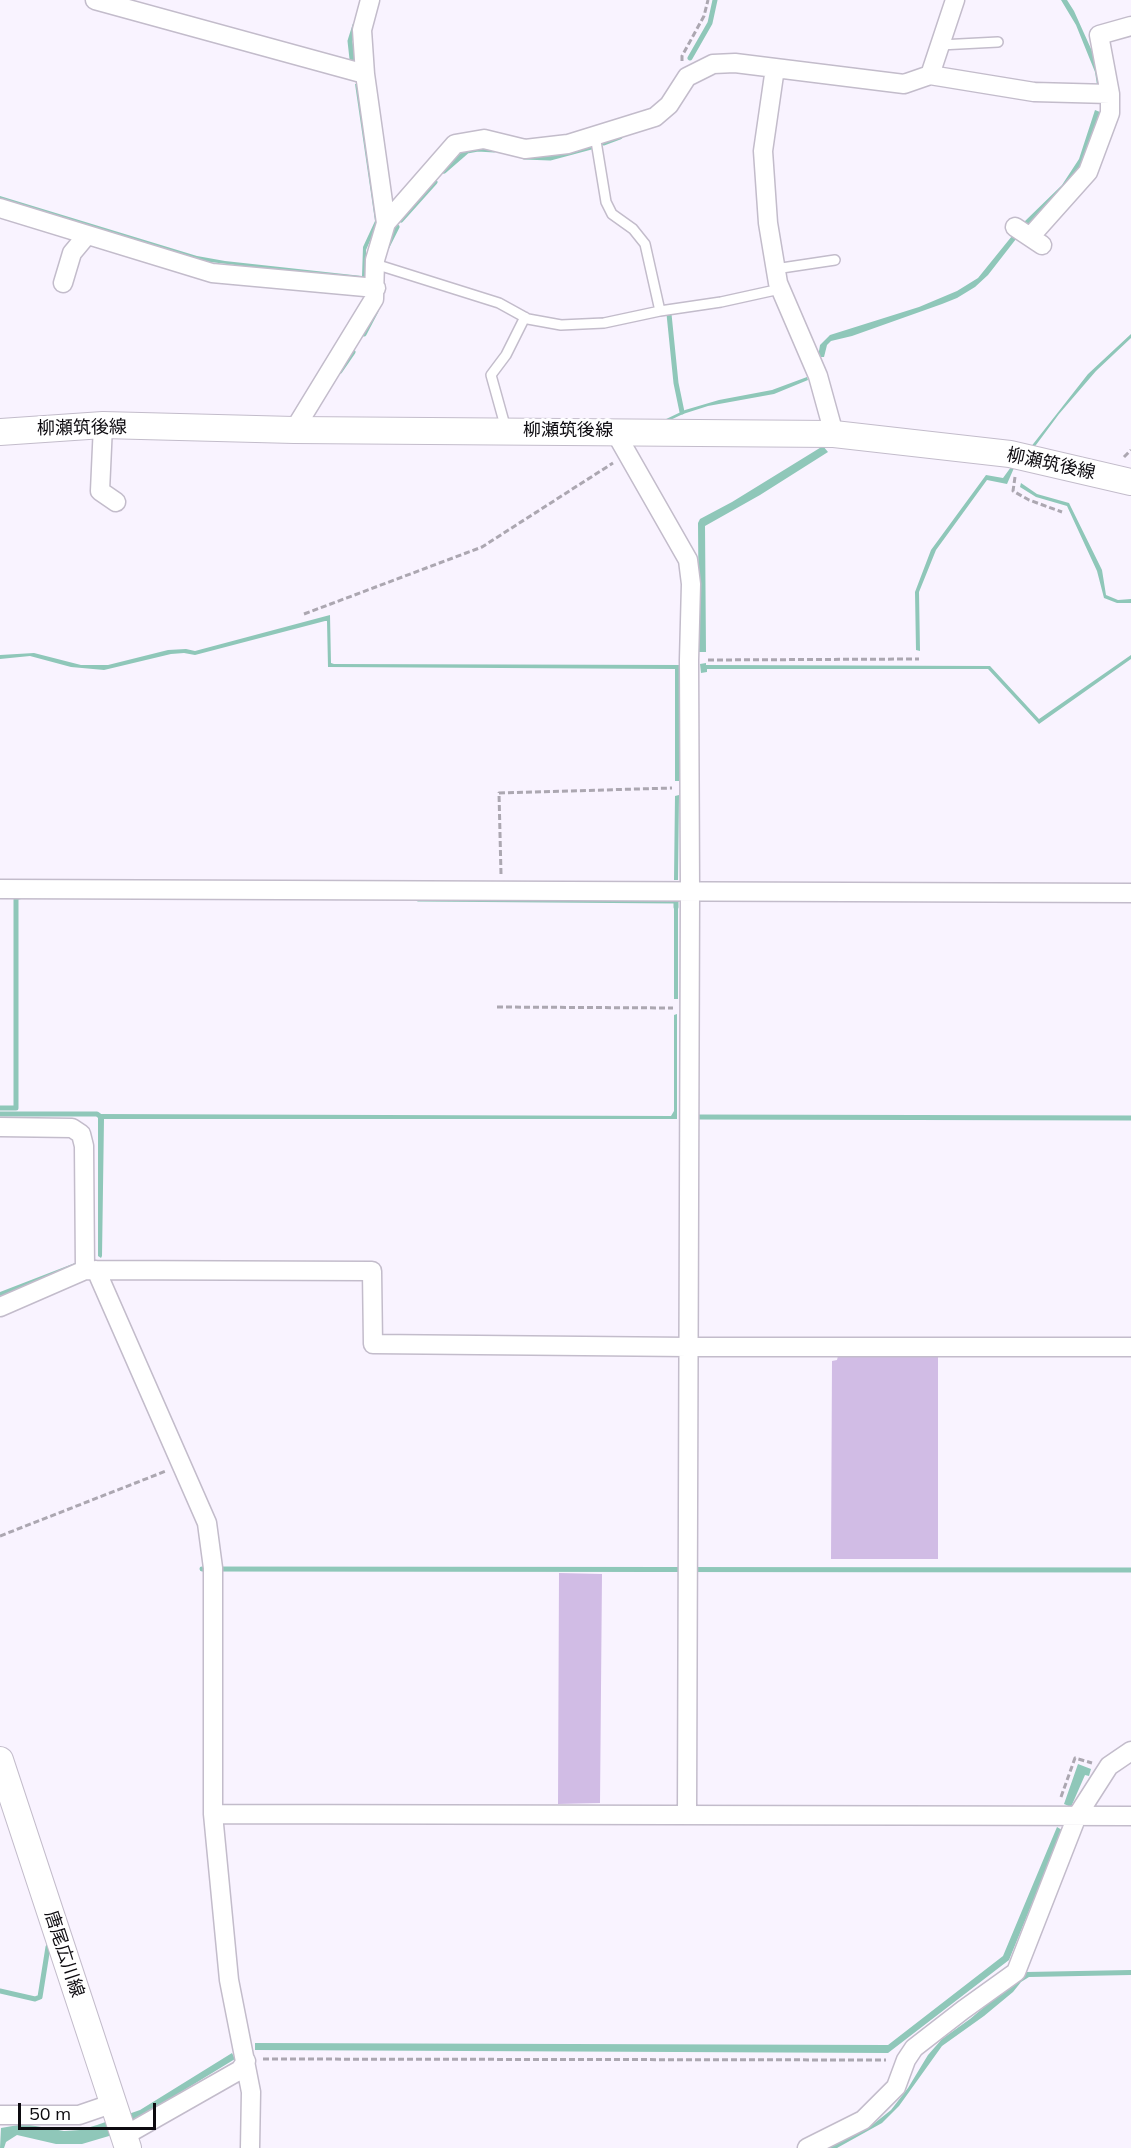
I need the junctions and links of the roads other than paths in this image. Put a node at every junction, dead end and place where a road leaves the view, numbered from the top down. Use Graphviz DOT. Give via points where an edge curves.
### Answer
graph roads {
  1 [pos="95,0"];
  2 [pos="370,0"];
  3 [pos="955,0"];
  4 [pos="1131,26"];
  5 [pos="998,42"];
  6 [pos="940,45"];
  7 [pos="775,68"];
  8 [pos="365,74"];
  9 [pos="930,75"];
  10 [pos="1110,94"];
  11 [pos="595,135"];
  12 [pos="0,208"];
  13 [pos="386,223"];
  14 [pos="87,235"];
  15 [pos="1029,236"];
  16 [pos="835,260"];
  17 [pos="375,264"];
  18 [pos="775,269"];
  19 [pos="63,283"];
  20 [pos="376,288"];
  21 [pos="780,289"];
  22 [pos="660,311"];
  23 [pos="525,317"];
  24 [pos="103,425"];
  25 [pos="294,430"];
  26 [pos="507,431"];
  27 [pos="0,432"];
  28 [pos="834,434"];
  29 [pos="621,443"];
  30 [pos="1131,482"];
  31 [pos="116,502"];
  32 [pos="0,890"];
  33 [pos="690,892"];
  34 [pos="1131,893"];
  35 [pos="0,1127"];
  36 [pos="91,1270"];
  37 [pos="0,1307"];
  38 [pos="688,1347"];
  39 [pos="1131,1347"];
  40 [pos="1131,1751"];
  41 [pos="0,1760"];
  42 [pos="4,1787"];
  43 [pos="213,1814"];
  44 [pos="687,1815"];
  45 [pos="1077,1816"];
  46 [pos="1131,1816"];
  47 [pos="246,2061"];
  48 [pos="0,2115"];
  49 [pos="121,2127"];
  50 [pos="250,2148"];
  51 [pos="807,2148"];
  1 -- 8 [label="street"];
  2 -- 8 [label="street" via="362,30"];
  3 -- 6 [label="street"];
  4 -- 10 [label="street" via="1099,35"];
  5 -- 6 [label="lane"];
  6 -- 9 [label="street"];
  7 -- 9 [label="street" via="904,84"];
  7 -- 11 [label="street" via="713,64 687,77 669,105 654,117"];
  7 -- 18 [label="street" via="763,151"];
  8 -- 13 [label="street"];
  9 -- 10 [label="street" via="1034,92"];
  10 -- 15 [label="street" via="1110,113 1088,172"];
  11 -- 13 [label="street" via="568,144 525,149 484,139 455,144"];
  11 -- 22 [label="lane" via="606,202 612,214 633,229 645,244"];
  12 -- 14 [label="street"];
  13 -- 17 [label="street"];
  14 -- 19 [label="street" via="72,253"];
  14 -- 20 [label="street" via="212,273"];
  16 -- 18 [label="lane"];
  17 -- 20 [label="street"];
  17 -- 23 [label="lane" via="499,303"];
  18 -- 21 [label="street"];
  20 -- 25 [label="street" via="374,299"];
  21 -- 22 [label="lane"];
  21 -- 28 [label="street" via="818,376"];
  22 -- 23 [label="lane" via="604,323 561,325"];
  23 -- 26 [label="lane" via="491,375"];
  24 -- 25 [label="main road, 柳瀬筑後線"];
  24 -- 27 [label="main road, 柳瀬筑後線"];
  24 -- 31 [label="street" via="100,491"];
  25 -- 26 [label="main road, 柳瀬筑後線"];
  26 -- 29 [label="main road, 柳瀬筑後線"];
  28 -- 29 [label="main road, 柳瀬筑後線"];
  28 -- 30 [label="main road, 柳瀬筑後線" via="1010,454"];
  29 -- 33 [label="street" via="688,560"];
  32 -- 33 [label="street"];
  33 -- 34 [label="street"];
  33 -- 38 [label="street"];
  35 -- 36 [label="street" via="72,1128 81,1134"];
  36 -- 37 [label="street"];
  36 -- 38 [label="street" via="372,1270 373,1344"];
  36 -- 43 [label="street" via="207,1523 213,1568"];
  38 -- 39 [label="street"];
  38 -- 44 [label="street"];
  40 -- 45 [label="street" via="1108,1768"];
  41 -- 42 [label="main road, 唐尾広川線"];
  42 -- 49 [label="main road, 唐尾広川線"];
  43 -- 44 [label="street"];
  43 -- 47 [label="street" via="230,1980"];
  44 -- 45 [label="street"];
  45 -- 46 [label="street"];
  45 -- 51 [label="street" via="1016,1972 914,2048 896,2087 863,2121"];
  47 -- 49 [label="street" via="240,2070"];
  47 -- 50 [label="street" via="251,2092"];
  48 -- 49 [label="street" via="79,2115"];
}
